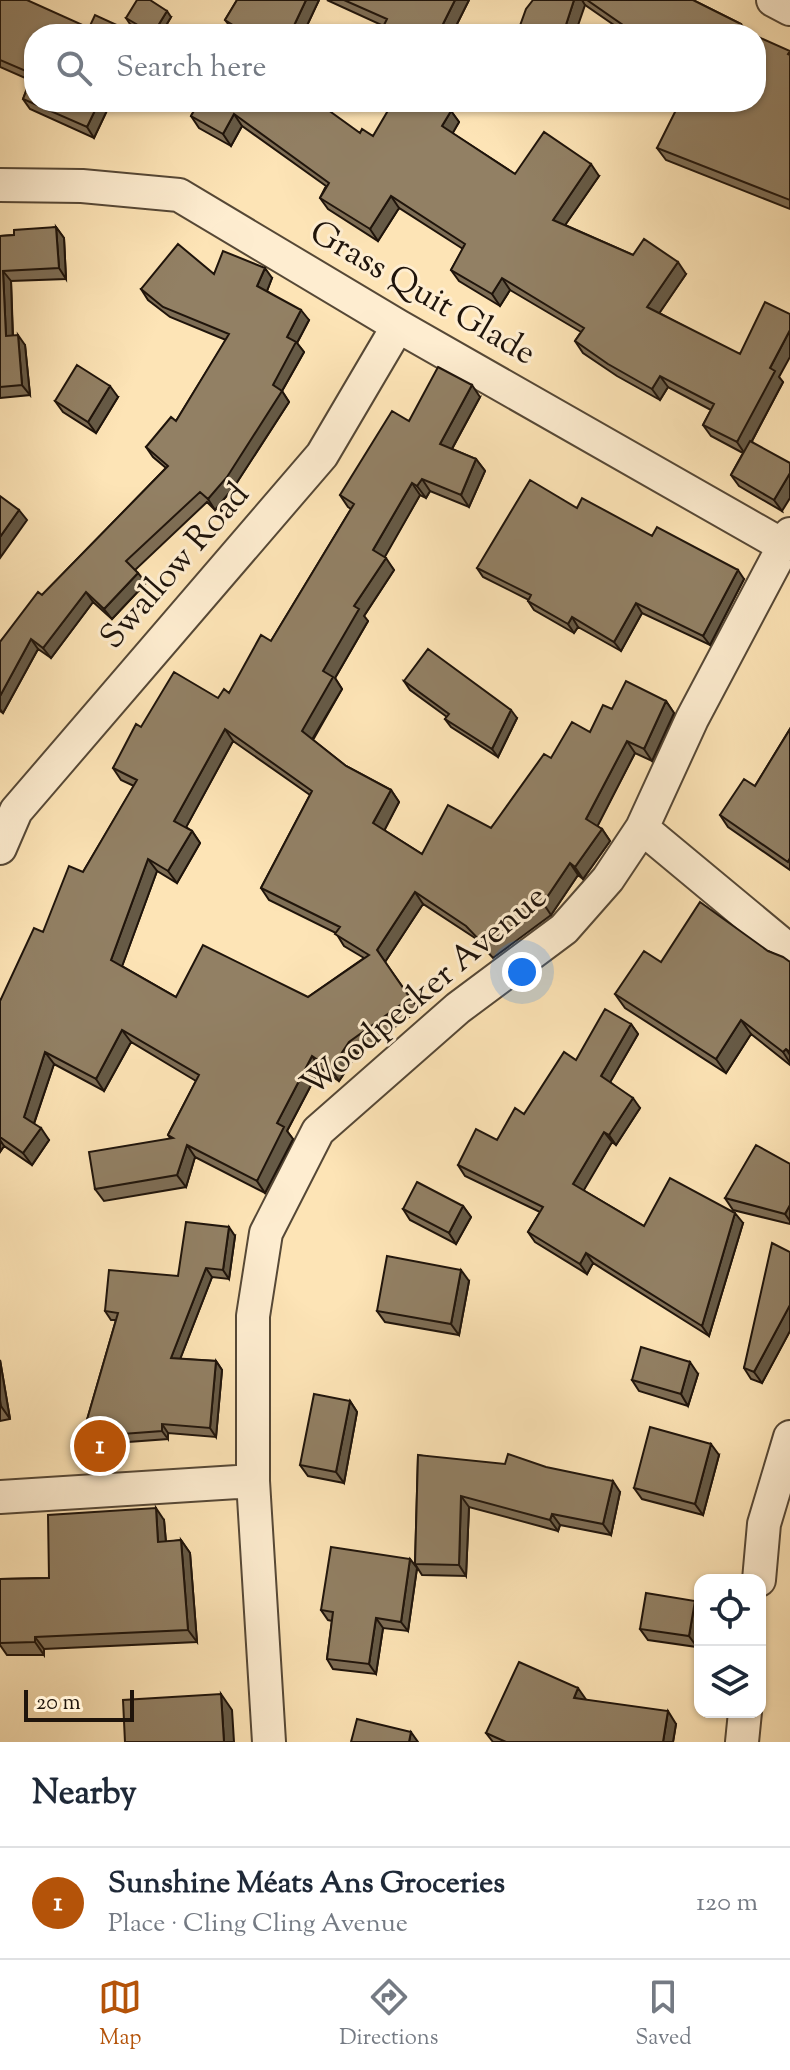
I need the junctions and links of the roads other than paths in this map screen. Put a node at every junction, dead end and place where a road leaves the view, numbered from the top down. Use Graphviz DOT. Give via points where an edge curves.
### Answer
graph roads {
  1 [pos="773,0"];
  2 [pos="790,9"];
  3 [pos="0,185"];
  4 [pos="398,326"];
  5 [pos="787,540"];
  6 [pos="8,806"];
  7 [pos="642,828"];
  8 [pos="0,848"];
  9 [pos="790,951"];
  10 [pos="790,1437"];
  11 [pos="253,1481"];
  12 [pos="0,1497"];
  13 [pos="760,1574"];
  14 [pos="744,1718"];
  15 [pos="269,1742"];
  16 [pos="742,1742"];
  1 -- 2 [label="street"];
  3 -- 4 [label="street, Grass Quit Glade" via="179,195"];
  4 -- 5 [label="street, Grass Quit Glade"];
  4 -- 6 [label="street, Swallow Road" via="322,455"];
  5 -- 7 [label="street, Woodpecker Avenue" via="692,719"];
  6 -- 8 [label="street, Swallow Road"];
  7 -- 9 [label="street"];
  7 -- 11 [label="street, Woodpecker Avenue" via="608,879 564,929 458,1008 318,1131 266,1233 253,1316"];
  10 -- 13 [label="street" via="764,1524"];
  11 -- 12 [label="street"];
  11 -- 15 [label="street, Woodpecker Avenue"];
  14 -- 16 [label="street"];
}
